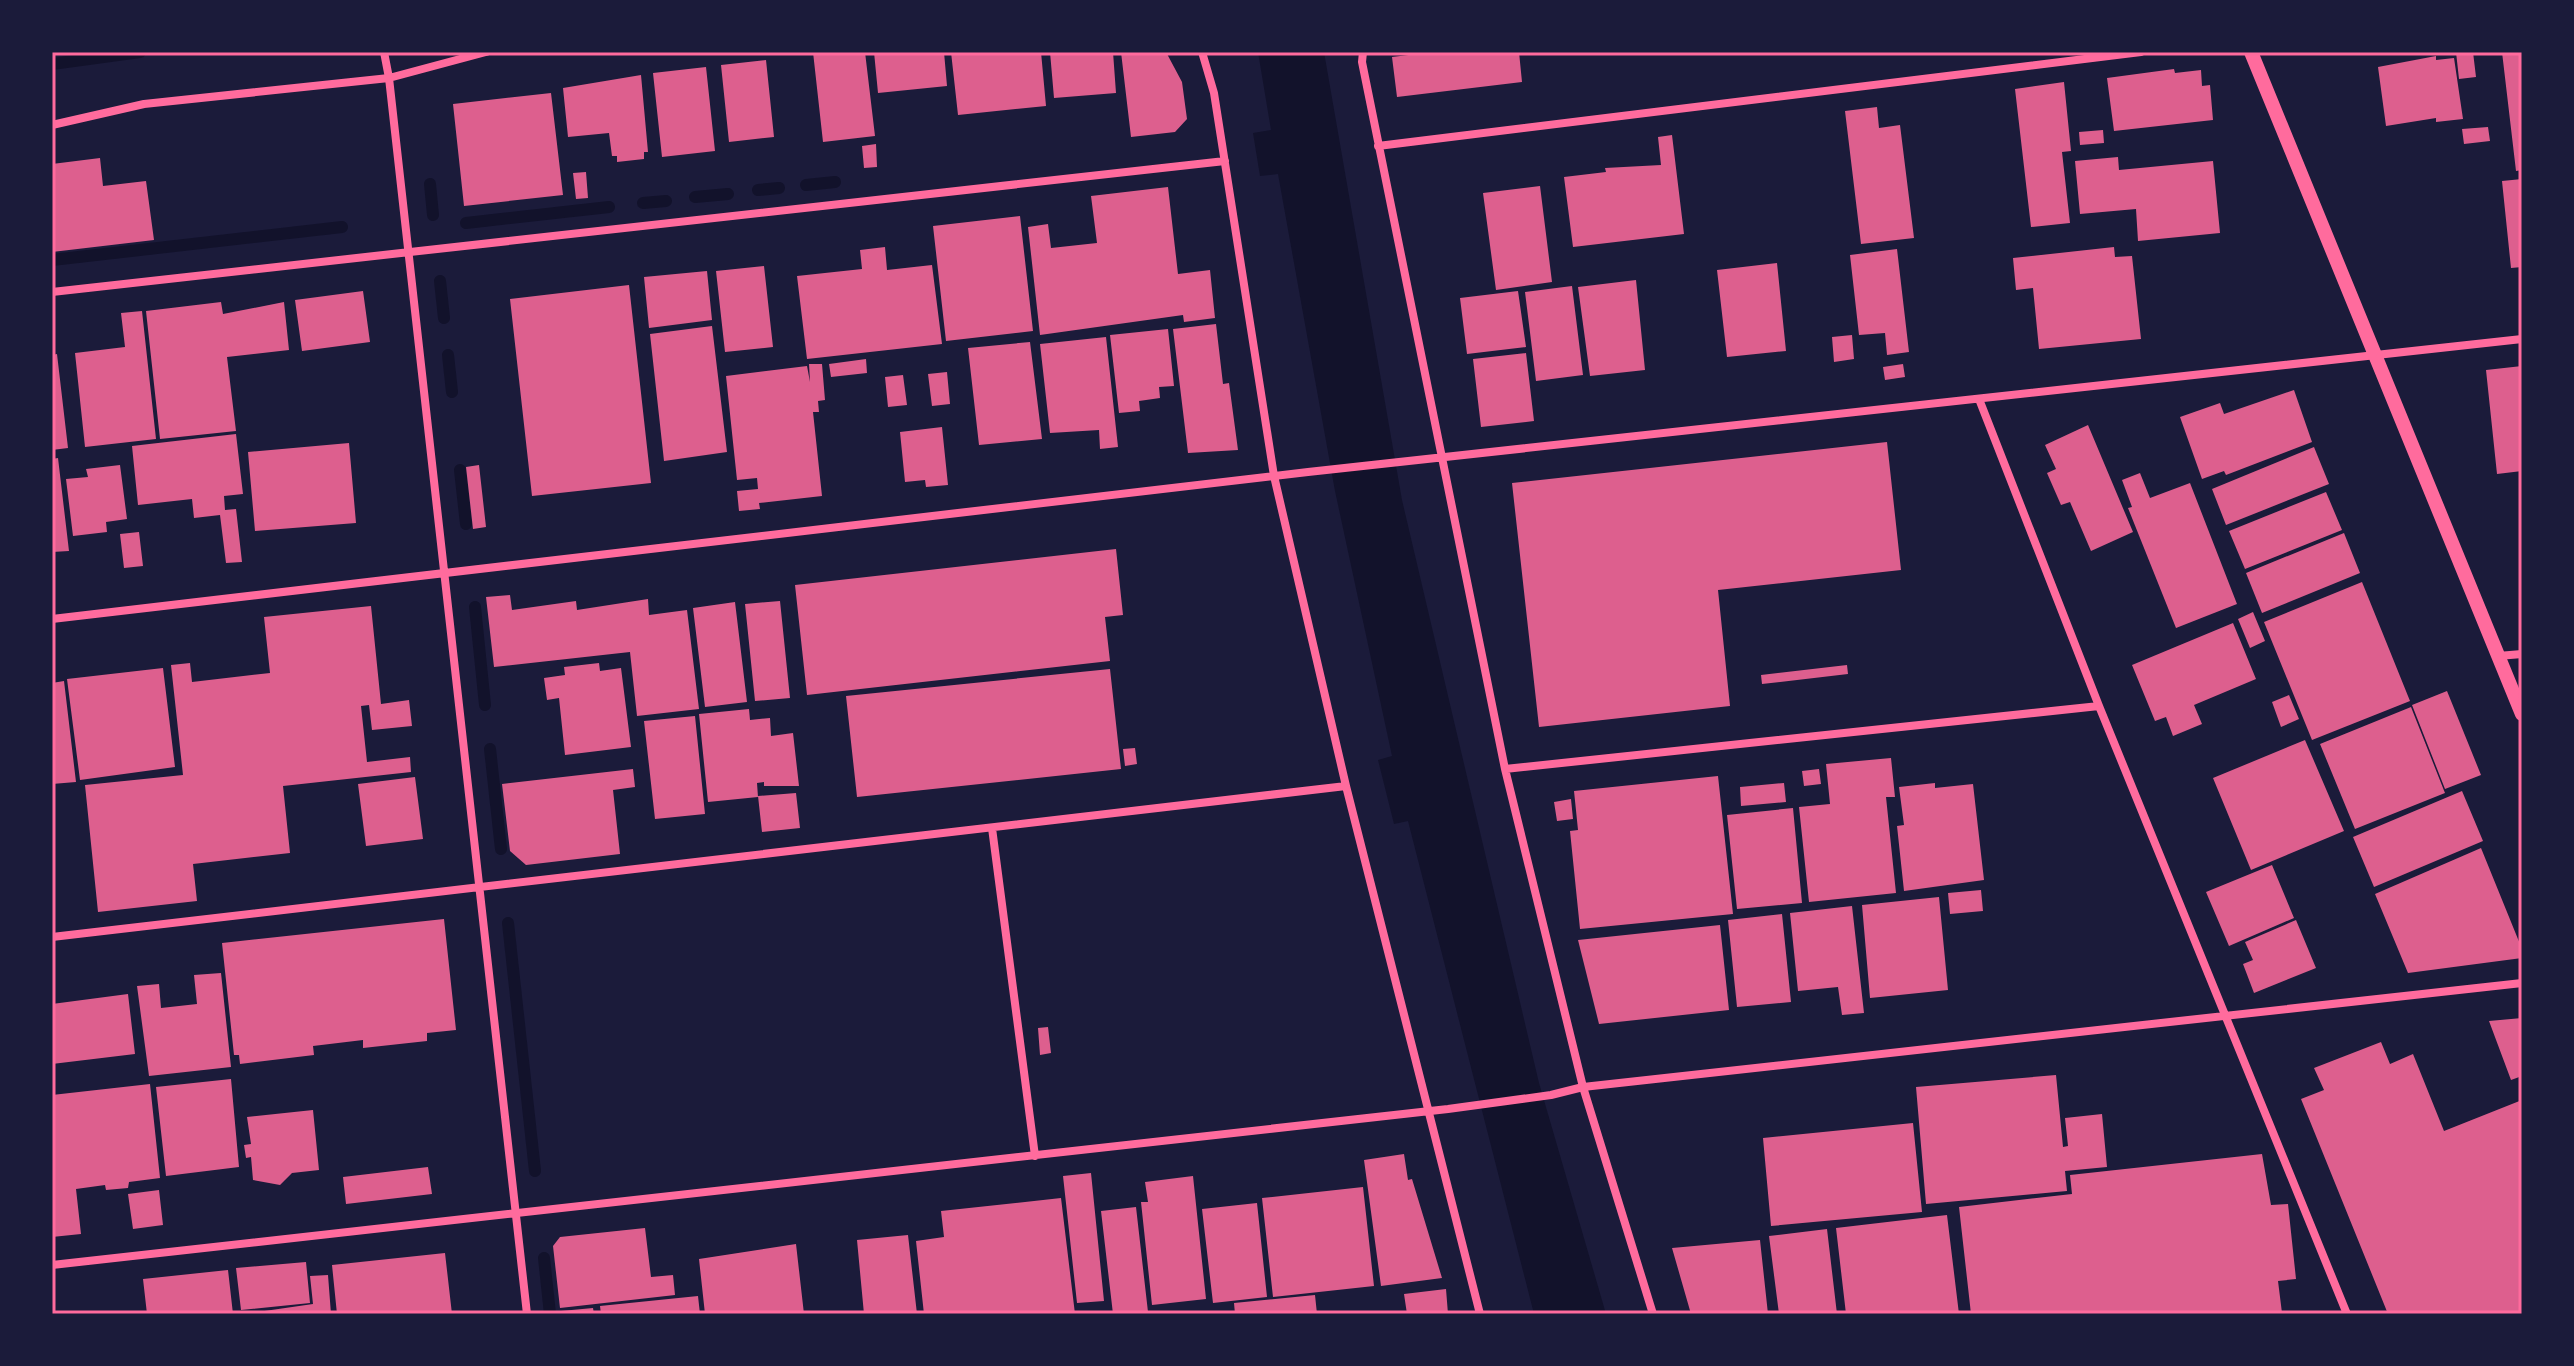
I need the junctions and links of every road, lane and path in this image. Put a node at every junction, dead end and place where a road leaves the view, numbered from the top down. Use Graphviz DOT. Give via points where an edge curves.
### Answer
graph roads {
  1 [pos="384,52"];
  2 [pos="486,52"];
  3 [pos="1202,52"];
  4 [pos="1363,52"];
  5 [pos="2141,52"];
  6 [pos="2251,52"];
  7 [pos="389,78"];
  8 [pos="52,125"];
  9 [pos="1378,146"];
  10 [pos="1225,161"];
  11 [pos="409,252"];
  12 [pos="52,292"];
  13 [pos="2522,339"];
  14 [pos="2376,356"];
  15 [pos="1979,399"];
  16 [pos="1442,457"];
  17 [pos="1274,476"];
  18 [pos="444,573"];
  19 [pos="52,619"];
  20 [pos="2522,654"];
  21 [pos="2498,656"];
  22 [pos="2099,706"];
  23 [pos="2522,714"];
  24 [pos="1505,769"];
  25 [pos="1346,786"];
  26 [pos="992,828"];
  27 [pos="480,889"];
  28 [pos="52,937"];
  29 [pos="2522,983"];
  30 [pos="2225,1017"];
  31 [pos="1583,1087"];
  32 [pos="1426,1110"];
  33 [pos="1035,1156"];
  34 [pos="515,1211"];
  35 [pos="52,1265"];
  36 [pos="527,1314"];
  37 [pos="1480,1314"];
  38 [pos="1653,1314"];
  39 [pos="2347,1314"];
  1 -- 7 [label="street"];
  2 -- 7 [label="street"];
  3 -- 10 [label="street"];
  4 -- 9 [label="street"];
  5 -- 9 [label="street"];
  6 -- 14 [label="street"];
  7 -- 8 [label="street" via="144,104"];
  7 -- 11 [label="street"];
  9 -- 16 [label="street"];
  10 -- 11 [label="street"];
  10 -- 17 [label="street"];
  11 -- 12 [label="street"];
  11 -- 18 [label="street"];
  13 -- 14 [label="street"];
  14 -- 15 [label="street"];
  14 -- 21 [label="street"];
  15 -- 16 [label="street"];
  15 -- 22 [label="street"];
  16 -- 17 [label="street"];
  16 -- 24 [label="street"];
  17 -- 18 [label="street"];
  17 -- 25 [label="street"];
  18 -- 19 [label="street"];
  18 -- 27 [label="street"];
  20 -- 21 [label="street"];
  21 -- 23 [label="street"];
  22 -- 24 [label="street"];
  22 -- 30 [label="street"];
  24 -- 31 [label="street"];
  25 -- 26 [label="street"];
  25 -- 32 [label="street"];
  26 -- 27 [label="street"];
  26 -- 33 [label="street"];
  27 -- 28 [label="street"];
  27 -- 34 [label="street"];
  29 -- 30 [label="street"];
  30 -- 31 [label="street"];
  30 -- 39 [label="street"];
  31 -- 32 [label="street"];
  31 -- 38 [label="street"];
  32 -- 33 [label="street"];
  32 -- 37 [label="street"];
  33 -- 34 [label="street"];
  34 -- 35 [label="street"];
  34 -- 36 [label="street"];
}
